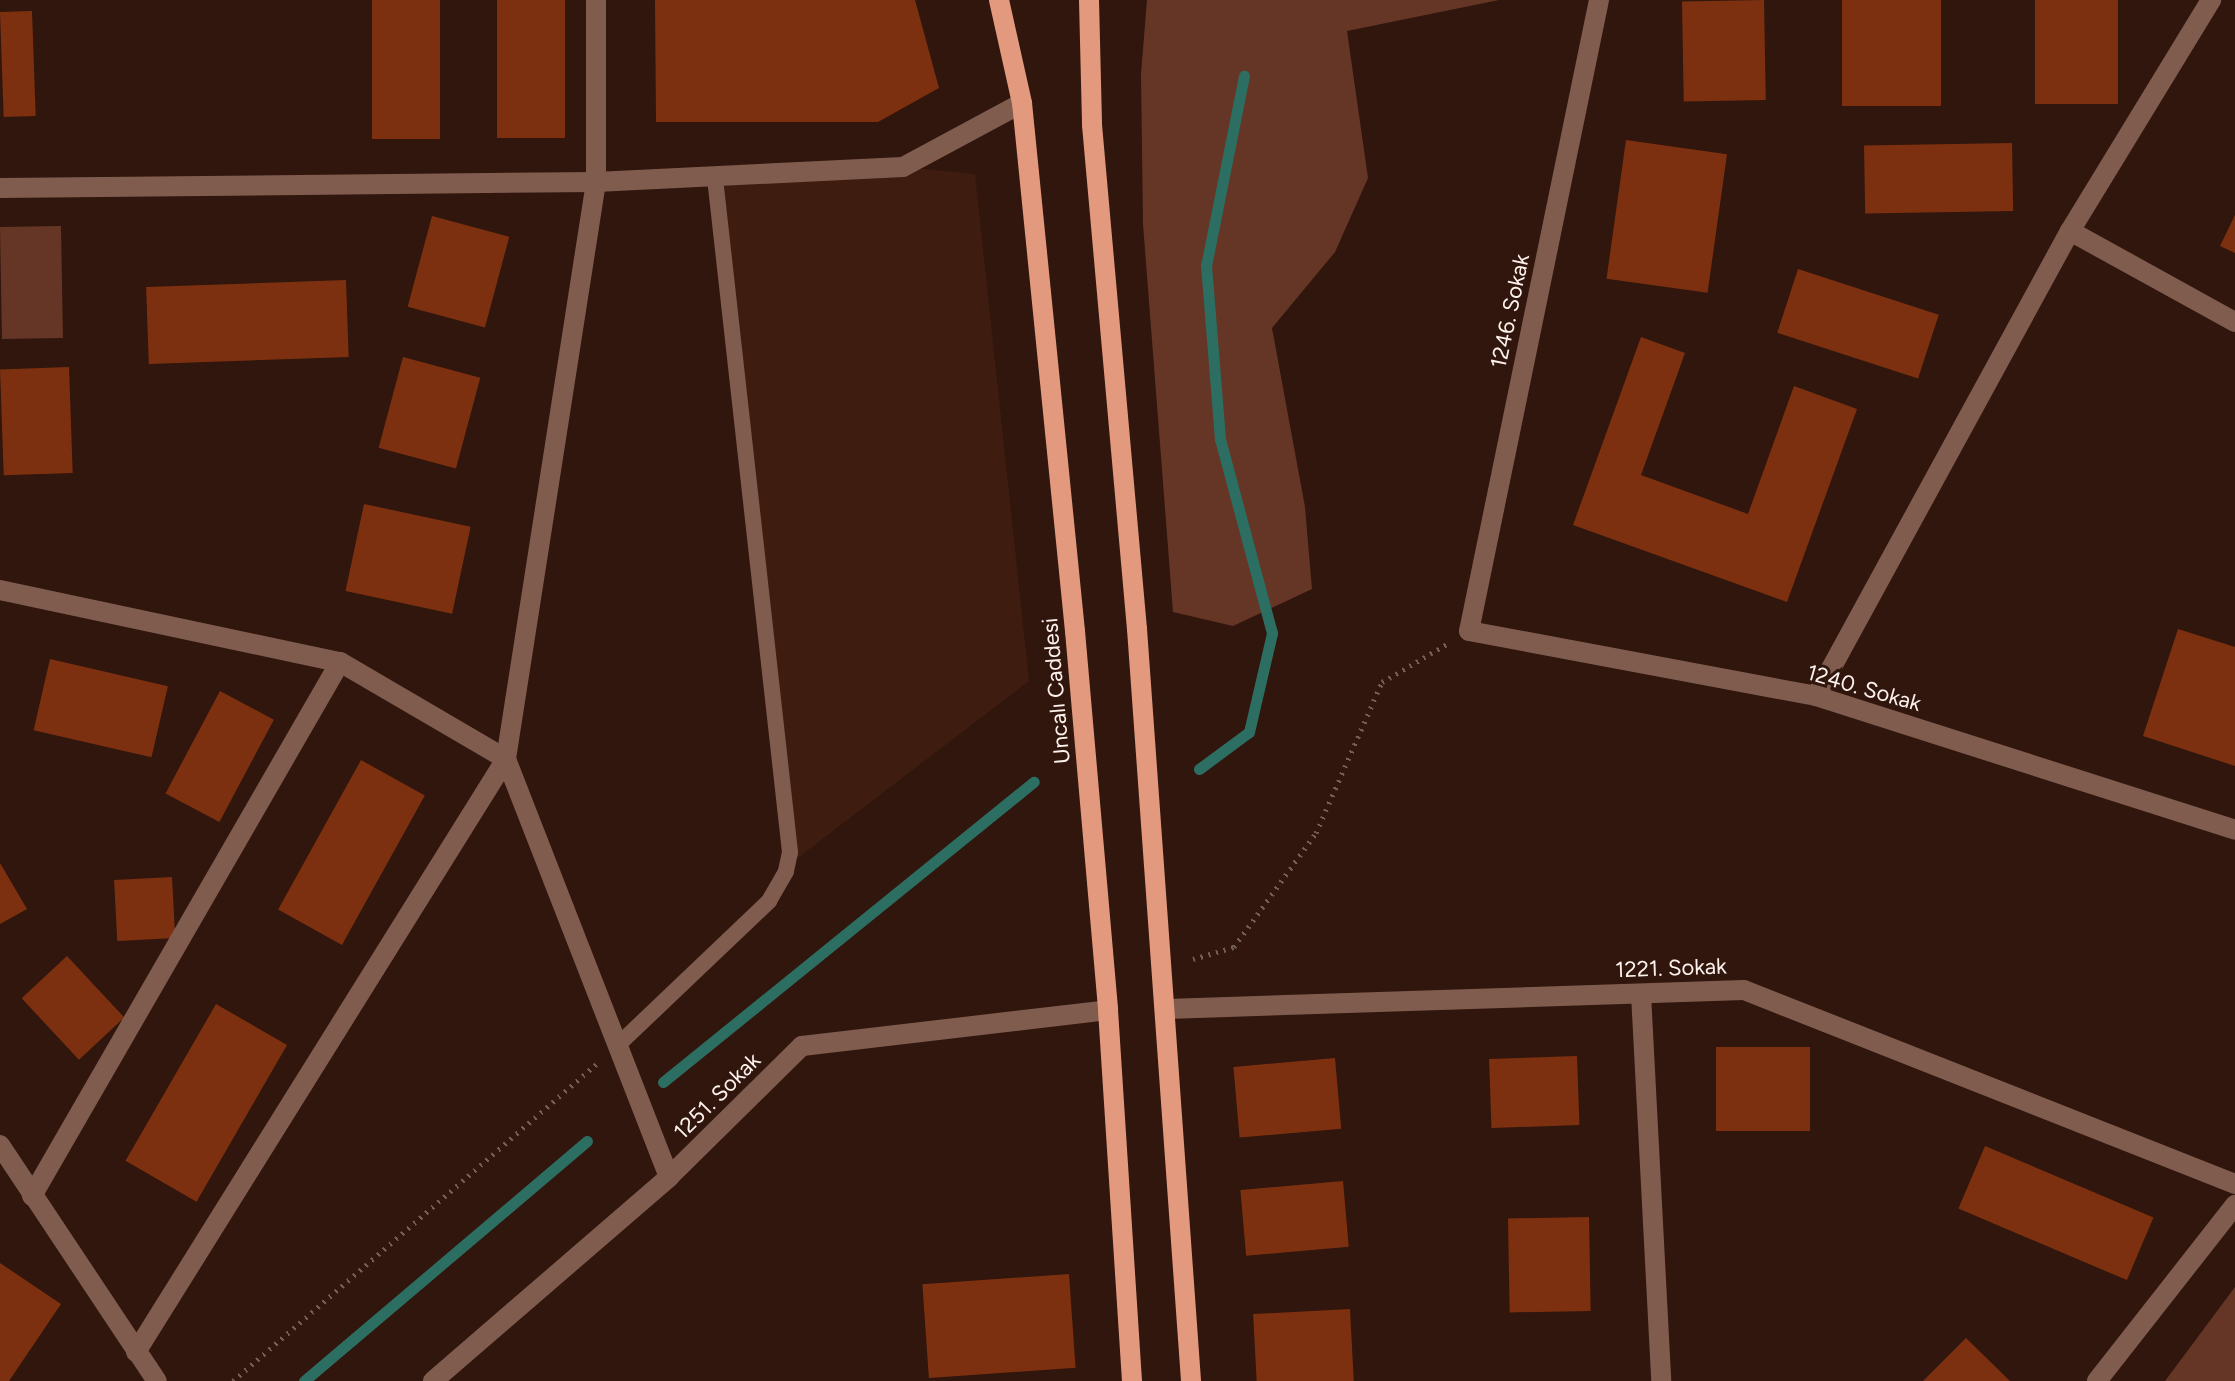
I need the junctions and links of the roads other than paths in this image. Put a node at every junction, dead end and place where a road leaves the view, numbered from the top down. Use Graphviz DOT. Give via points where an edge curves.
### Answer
graph roads {
  1 [pos="596,0"];
  2 [pos="999,0"];
  3 [pos="1089,0"];
  4 [pos="1599,0"];
  5 [pos="2211,0"];
  6 [pos="1022,103"];
  7 [pos="715,178"];
  8 [pos="596,182"];
  9 [pos="0,188"];
  10 [pos="2070,231"];
  11 [pos="2235,322"];
  12 [pos="0,590"];
  13 [pos="1469,631"];
  14 [pos="340,662"];
  15 [pos="1816,696"];
  16 [pos="506,759"];
  17 [pos="2235,830"];
  18 [pos="1641,994"];
  19 [pos="1167,1009"];
  20 [pos="1108,1010"];
  21 [pos="618,1045"];
  22 [pos="0,1145"];
  23 [pos="669,1177"];
  24 [pos="2235,1184"];
  25 [pos="32,1196"];
  26 [pos="2235,1205"];
  27 [pos="136,1352"];
  28 [pos="157,1381"];
  29 [pos="433,1381"];
  30 [pos="1132,1381"];
  31 [pos="1191,1381"];
  32 [pos="1661,1381"];
  33 [pos="2097,1381"];
  1 -- 8 [label="street"];
  2 -- 6 [label="main road, Uncalı Caddesi"];
  3 -- 19 [label="main road" via="1092,125"];
  4 -- 13 [label="street, 1246. Sokak"];
  5 -- 10 [label="street"];
  6 -- 7 [label="street" via="903,167"];
  6 -- 20 [label="main road, Uncalı Caddesi"];
  7 -- 8 [label="street"];
  7 -- 21 [label="lane" via="790,852 769,901"];
  8 -- 9 [label="street"];
  8 -- 16 [label="street"];
  10 -- 11 [label="street"];
  10 -- 15 [label="street"];
  12 -- 14 [label="street"];
  13 -- 15 [label="street, 1240. Sokak"];
  14 -- 16 [label="street"];
  14 -- 25 [label="street"];
  15 -- 17 [label="street, 1240. Sokak"];
  16 -- 21 [label="street"];
  16 -- 27 [label="street"];
  18 -- 19 [label="street, 1221. Sokak"];
  18 -- 24 [label="street, 1221. Sokak" via="1744,990"];
  18 -- 32 [label="street"];
  19 -- 31 [label="main road"];
  20 -- 23 [label="street, 1251. Sokak" via="802,1046"];
  20 -- 30 [label="main road, Uncalı Caddesi"];
  21 -- 23 [label="street"];
  22 -- 25 [label="street"];
  23 -- 29 [label="street, 1251. Sokak"];
  25 -- 27 [label="street"];
  26 -- 33 [label="street"];
  27 -- 28 [label="street"];
}
